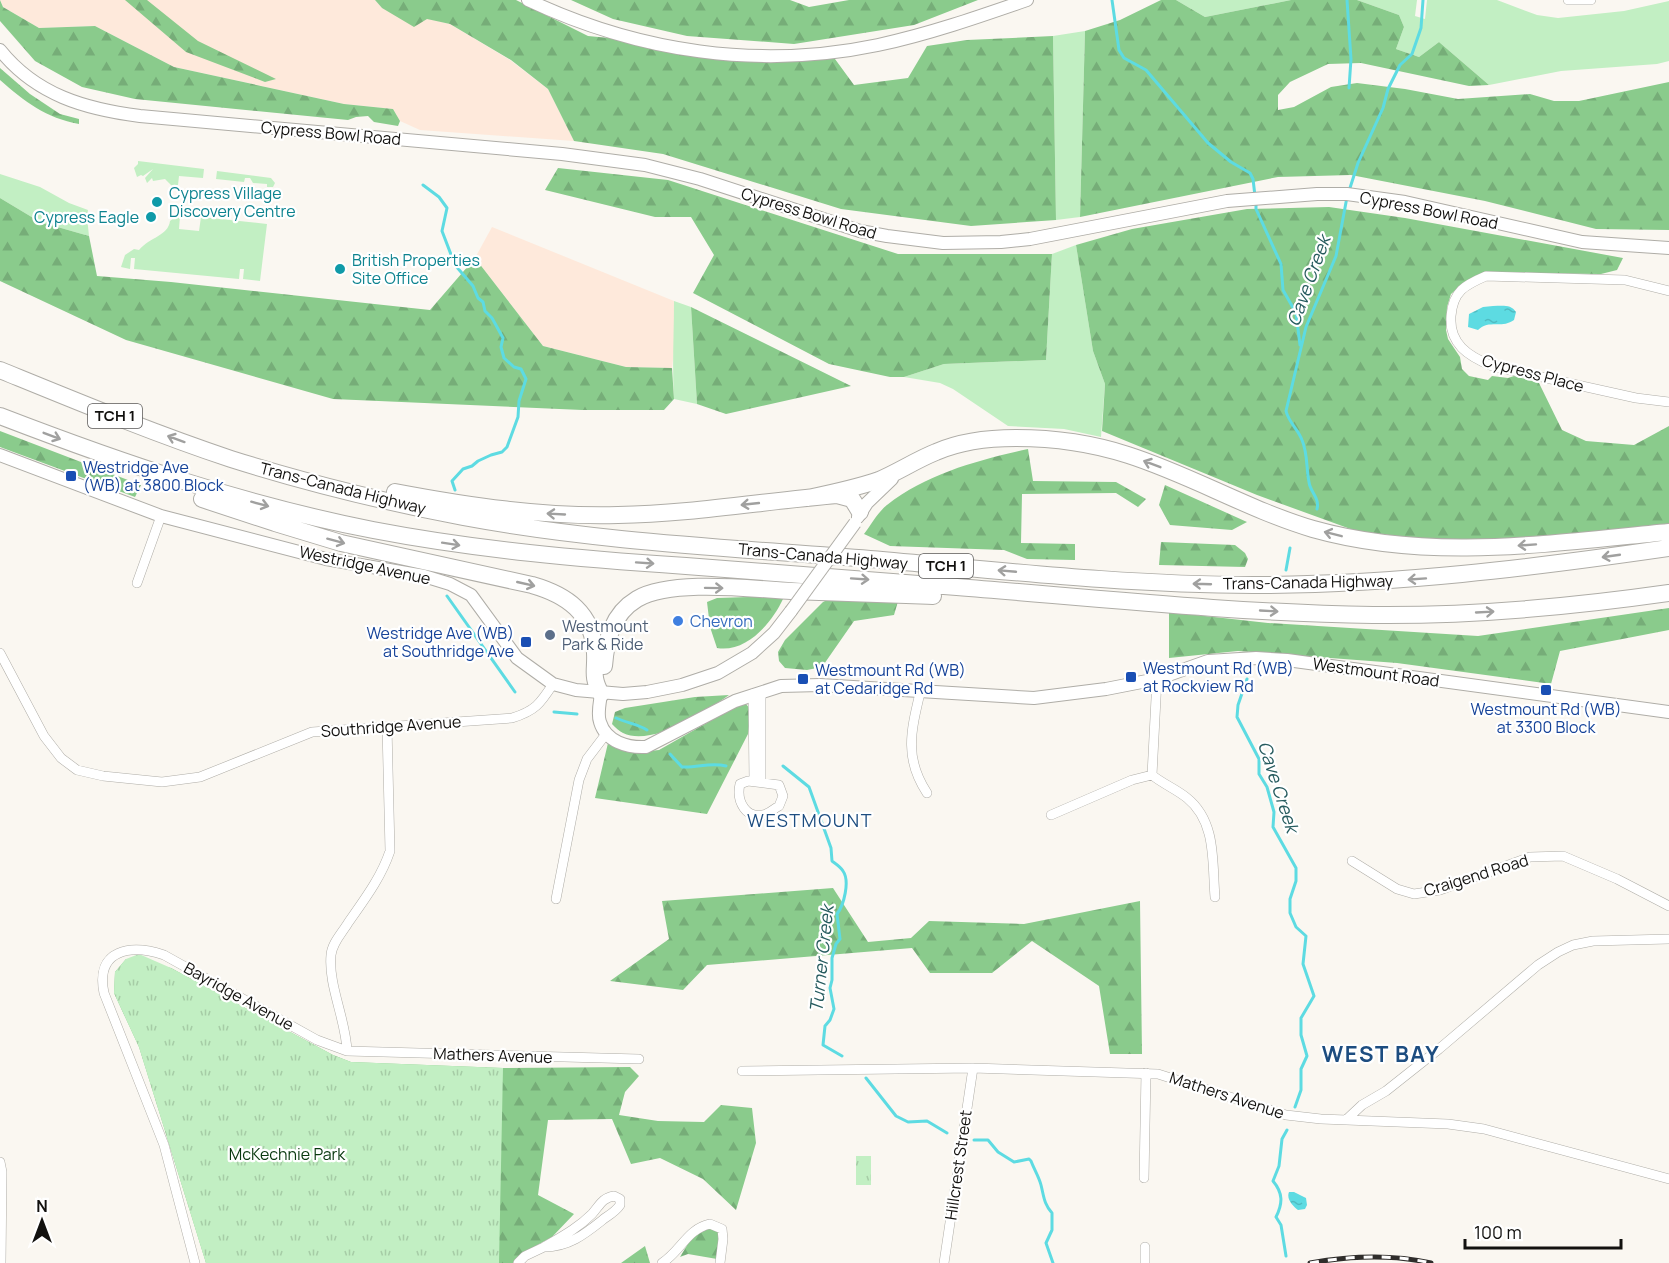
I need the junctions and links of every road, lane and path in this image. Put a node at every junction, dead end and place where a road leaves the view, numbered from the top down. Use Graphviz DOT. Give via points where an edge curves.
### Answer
graph roads {
  1 [pos="528,0"];
  2 [pos="1027,0"];
  3 [pos="1568,0"];
  4 [pos="1591,0"];
  5 [pos="0,50"];
  6 [pos="1669,248"];
  7 [pos="1669,291"];
  8 [pos="0,370"];
  9 [pos="1669,402"];
  10 [pos="0,416"];
  11 [pos="0,455"];
  12 [pos="104,455"];
  13 [pos="231,459"];
  14 [pos="922,459"];
  15 [pos="808,498"];
  16 [pos="161,516"];
  17 [pos="857,518"];
  18 [pos="1669,532"];
  19 [pos="1669,548"];
  20 [pos="137,583"];
  21 [pos="1669,593"];
  22 [pos="1085,597"];
  23 [pos="0,653"];
  24 [pos="1157,679"];
  25 [pos="553,684"];
  26 [pos="757,693"];
  27 [pos="920,693"];
  28 [pos="601,694"];
  29 [pos="1669,712"];
  30 [pos="387,727"];
  31 [pos="606,734"];
  32 [pos="1152,775"];
  33 [pos="757,782"];
  34 [pos="927,794"];
  35 [pos="1052,815"];
  36 [pos="1352,861"];
  37 [pos="1215,897"];
  38 [pos="556,899"];
  39 [pos="1669,906"];
  40 [pos="1669,939"];
  41 [pos="347,1051"];
  42 [pos="639,1059"];
  43 [pos="973,1068"];
  44 [pos="742,1071"];
  45 [pos="1146,1073"];
  46 [pos="1346,1120"];
  47 [pos="0,1162"];
  48 [pos="1144,1178"];
  49 [pos="1669,1179"];
  50 [pos="544,1247"];
  51 [pos="1145,1247"];
  52 [pos="1,1263"];
  53 [pos="195,1263"];
  54 [pos="518,1263"];
  55 [pos="662,1263"];
  56 [pos="720,1263"];
  57 [pos="944,1263"];
  58 [pos="1145,1263"];
  1 -- 2 [label="street" via="588,26 656,44 767,56 805,56 879,45 953,26"];
  3 -- 4 [label="street"];
  5 -- 6 [label="street, Cypress Bowl Road" via="40,87 95,109 140,117 562,154 645,165 700,178 832,223 915,240 971,243 1030,239 1217,202 1347,194 1405,202 1582,242"];
  7 -- 9 [label="street, Cypress Place" via="1624,280 1486,276 1455,297 1451,327 1464,351 1492,366"];
  13 -- 8 [label="highway, Trans-Canada Highway / TCH 1, one-way"];
  10 -- 12 [label="highway, Trans-Canada Highway / TCH 1, one-way"];
  11 -- 16 [label="street, Westridge Avenue"];
  12 -- 22 [label="highway, Trans-Canada Highway / TCH 1, one-way" via="277,508 456,544 585,559"];
  12 -- 28 [label="highway, one-way" via="171,488 297,530 557,593 577,608 591,631 594,679"];
  15 -- 13 [label="highway, one-way" via="647,514 558,514 423,497"];
  19 -- 13 [label="highway, Trans-Canada Highway / TCH 1, one-way" via="1507,570 1374,582 1251,585 1129,581 540,530 384,500"];
  14 -- 15 [label="highway" via="877,480"];
  14 -- 17 [label="street, Westridge Avenue" via="883,486"];
  18 -- 14 [label="highway, one-way" via="1495,547 1387,544 1290,522 1163,468 1109,450 1057,440 992,439 949,447"];
  15 -- 17 [label="highway" via="846,496 857,505"];
  16 -- 20 [label="street"];
  16 -- 25 [label="street, Westridge Avenue" via="326,559 450,584 471,594 517,658"];
  17 -- 28 [label="street, Westridge Avenue, bridge" via="774,633 752,653 718,673 682,685 647,692"];
  22 -- 21 [label="highway, Trans-Canada Highway / TCH 1, one-way" via="1375,615 1530,610"];
  28 -- 22 [label="highway, one-way" via="605,649 612,626 637,599 663,591 722,588"];
  23 -- 30 [label="street, Southridge Avenue" via="44,736 61,758 77,770 103,776 162,782 200,777 312,732"];
  24 -- 27 [label="street, Westmount Road" via="1034,698"];
  24 -- 29 [label="street, Westmount Road" via="1208,662 1266,659"];
  24 -- 32 [label="street"];
  25 -- 28 [label="street, Westridge Avenue"];
  25 -- 30 [label="street, Southridge Avenue" via="530,713 512,718"];
  26 -- 27 [label="street, Westmount Road" via="781,686"];
  26 -- 31 [label="street, Westmount Road" via="646,747 627,746"];
  26 -- 33 [label="street"];
  27 -- 34 [label="street" via="912,727 911,757"];
  28 -- 31 [label="street" via="599,722"];
  30 -- 41 [label="street" via="390,851 384,870 331,954"];
  31 -- 38 [label="street" via="587,759 579,780"];
  32 -- 35 [label="street"];
  32 -- 37 [label="street" via="1187,798 1206,821"];
  33 -- 33 [label="street" via="740,784 738,795 743,807 754,815 779,806 783,796 779,785"];
  36 -- 39 [label="street, Craigend Road" via="1397,889 1414,894 1440,890 1530,857 1563,856"];
  40 -- 46 [label="street" via="1593,940 1558,952"];
  41 -- 42 [label="street, Mathers Avenue"];
  41 -- 53 [label="street, Bayridge Avenue" via="316,1040 164,955 137,948 108,962 102,977 104,993 164,1145"];
  43 -- 44 [label="street, Mathers Avenue"];
  43 -- 45 [label="street, Mathers Avenue"];
  43 -- 57 [label="street, Hillcrest Street"];
  45 -- 46 [label="street, Mathers Avenue" via="1168,1076 1286,1115"];
  45 -- 48 [label="street"];
  46 -- 49 [label="street, Mathers Avenue" via="1484,1129"];
  47 -- 52 [label="street"];
  50 -- 50 [label="street" via="580,1238 617,1210 620,1199 604,1198 579,1226"];
  50 -- 54 [label="street"];
  51 -- 58 [label="street"];
  55 -- 56 [label="street" via="696,1229 710,1224 722,1228"];
}
